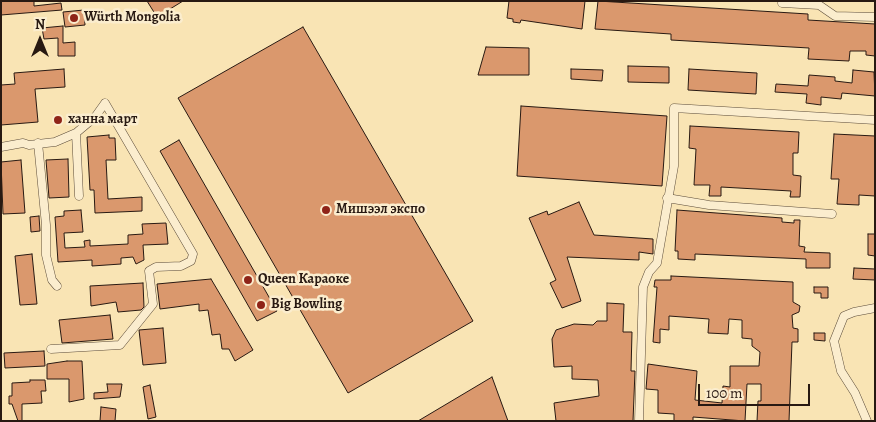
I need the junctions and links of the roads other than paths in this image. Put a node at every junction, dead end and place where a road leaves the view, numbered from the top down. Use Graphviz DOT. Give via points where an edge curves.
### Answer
graph roads {
  1 [pos="782,3"];
  2 [pos="875,17"];
  3 [pos="875,120"];
  4 [pos="76,134"];
  5 [pos="38,144"];
  6 [pos="1,146"];
  7 [pos="79,196"];
  8 [pos="667,198"];
  9 [pos="832,214"];
  10 [pos="57,286"];
  11 [pos="875,308"];
  12 [pos="52,349"];
  13 [pos="639,421"];
  14 [pos="867,421"];
  1 -- 2 [label="street" via="819,5 835,16"];
  3 -- 8 [label="street" via="674,108 674,166"];
  4 -- 5 [label="street" via="64,140"];
  4 -- 7 [label="street"];
  4 -- 12 [label="street" via="105,104 193,254 191,261 181,266 149,271 153,304 120,345"];
  5 -- 6 [label="street"];
  5 -- 10 [label="street" via="46,255 52,280"];
  8 -- 9 [label="street" via="709,205"];
  8 -- 13 [label="street" via="657,264 649,272 643,287"];
  11 -- 14 [label="street" via="844,316 834,341 841,371"];
}
